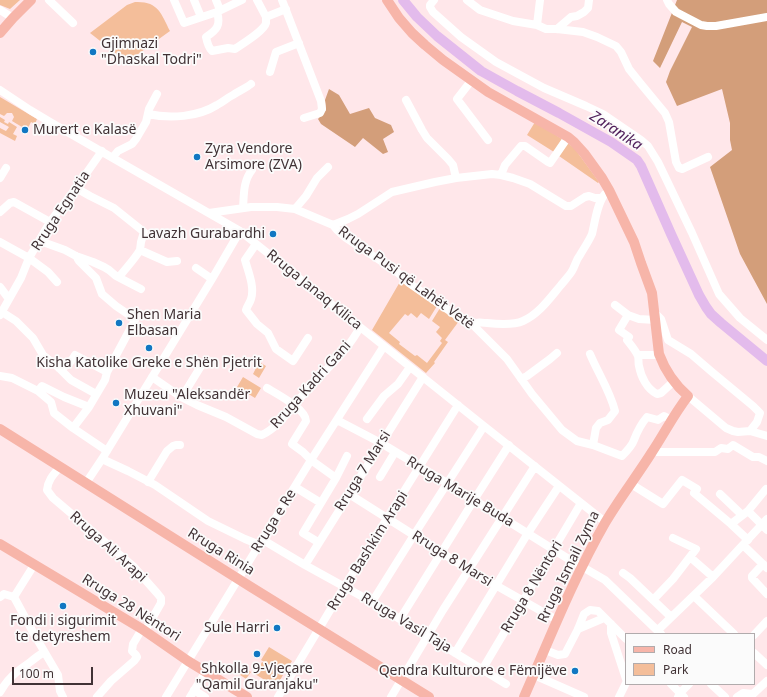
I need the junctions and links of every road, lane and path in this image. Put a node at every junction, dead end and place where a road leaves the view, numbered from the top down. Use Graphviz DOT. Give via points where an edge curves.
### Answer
graph roads {
  1 [pos="31,0"];
  2 [pos="49,0"];
  3 [pos="174,0"];
  4 [pos="194,0"];
  5 [pos="216,0"];
  6 [pos="258,0"];
  7 [pos="282,0"];
  8 [pos="387,0"];
  9 [pos="434,0"];
  10 [pos="467,0"];
  11 [pos="540,0"];
  12 [pos="590,0"];
  13 [pos="667,0"];
  14 [pos="237,1"];
  15 [pos="286,9"];
  16 [pos="0,10"];
  17 [pos="218,11"];
  18 [pos="201,17"];
  19 [pos="266,17"];
  20 [pos="767,17"];
  21 [pos="13,18"];
  22 [pos="73,23"];
  23 [pos="537,25"];
  24 [pos="558,29"];
  25 [pos="0,33"];
  26 [pos="299,43"];
  27 [pos="270,72"];
  28 [pos="471,80"];
  29 [pos="251,84"];
  30 [pos="0,90"];
  31 [pos="157,94"];
  32 [pos="406,100"];
  33 [pos="148,114"];
  34 [pos="304,118"];
  35 [pos="568,137"];
  36 [pos="488,140"];
  37 [pos="102,151"];
  38 [pos="113,157"];
  39 [pos="708,157"];
  40 [pos="328,167"];
  41 [pos="6,168"];
  42 [pos="252,170"];
  43 [pos="501,175"];
  44 [pos="0,178"];
  45 [pos="456,178"];
  46 [pos="76,188"];
  47 [pos="609,190"];
  48 [pos="602,198"];
  49 [pos="243,208"];
  50 [pos="295,209"];
  51 [pos="0,212"];
  52 [pos="209,214"];
  53 [pos="50,222"];
  54 [pos="333,225"];
  55 [pos="240,231"];
  56 [pos="40,241"];
  57 [pos="0,242"];
  58 [pos="256,244"];
  59 [pos="140,250"];
  60 [pos="76,256"];
  61 [pos="29,258"];
  62 [pos="177,261"];
  63 [pos="196,268"];
  64 [pos="119,277"];
  65 [pos="212,279"];
  66 [pos="57,282"];
  67 [pos="0,288"];
  68 [pos="141,289"];
  69 [pos="9,299"];
  70 [pos="615,305"];
  71 [pos="1,313"];
  72 [pos="628,315"];
  73 [pos="655,317"];
  74 [pos="472,324"];
  75 [pos="360,327"];
  76 [pos="308,338"];
  77 [pos="767,340"];
  78 [pos="384,346"];
  79 [pos="556,353"];
  80 [pos="590,354"];
  81 [pos="659,354"];
  82 [pos="638,356"];
  83 [pos="201,366"];
  84 [pos="410,367"];
  85 [pos="59,368"];
  86 [pos="107,372"];
  87 [pos="0,376"];
  88 [pos="152,377"];
  89 [pos="423,377"];
  90 [pos="521,378"];
  91 [pos="674,381"];
  92 [pos="267,388"];
  93 [pos="40,389"];
  94 [pos="96,394"];
  95 [pos="688,396"];
  96 [pos="182,397"];
  97 [pos="294,405"];
  98 [pos="458,405"];
  99 [pos="89,407"];
  100 [pos="764,414"];
  101 [pos="368,419"];
  102 [pos="337,420"];
  103 [pos="672,420"];
  104 [pos="484,426"];
  105 [pos="73,428"];
  106 [pos="0,429"];
  107 [pos="750,431"];
  108 [pos="738,432"];
  109 [pos="767,436"];
  110 [pos="382,443"];
  111 [pos="180,445"];
  112 [pos="509,445"];
  113 [pos="593,445"];
  114 [pos="733,445"];
  115 [pos="107,451"];
  116 [pos="395,452"];
  117 [pos="652,452"];
  118 [pos="347,456"];
  119 [pos="102,460"];
  120 [pos="311,460"];
  121 [pos="767,461"];
  122 [pos="535,466"];
  123 [pos="60,467"];
  124 [pos="420,467"];
  125 [pos="380,476"];
  126 [pos="336,478"];
  127 [pos="148,482"];
  128 [pos="86,483"];
  129 [pos="447,483"];
  130 [pos="631,484"];
  131 [pos="559,486"];
  132 [pos="295,487"];
  133 [pos="766,489"];
  134 [pos="348,494"];
  135 [pos="720,494"];
  136 [pos="474,500"];
  137 [pos="321,503"];
  138 [pos="580,504"];
  139 [pos="745,513"];
  140 [pos="387,518"];
  141 [pos="502,518"];
  142 [pos="605,522"];
  143 [pos="731,524"];
  144 [pos="765,525"];
  145 [pos="528,533"];
  146 [pos="414,535"];
  147 [pos="673,538"];
  148 [pos="261,542"];
  149 [pos="318,542"];
  150 [pos="746,542"];
  151 [pos="0,544"];
  152 [pos="554,549"];
  153 [pos="442,552"];
  154 [pos="690,558"];
  155 [pos="34,565"];
  156 [pos="305,565"];
  157 [pos="765,566"];
  158 [pos="581,567"];
  159 [pos="469,570"];
  160 [pos="623,573"];
  161 [pos="712,577"];
  162 [pos="238,579"];
  163 [pos="496,586"];
  164 [pos="344,587"];
  165 [pos="767,594"];
  166 [pos="694,596"];
  167 [pos="0,597"];
  168 [pos="14,597"];
  169 [pos="653,600"];
  170 [pos="523,601"];
  171 [pos="372,602"];
  172 [pos="671,617"];
  173 [pos="604,618"];
  174 [pos="400,619"];
  175 [pos="557,620"];
  176 [pos="767,622"];
  177 [pos="611,624"];
  178 [pos="319,629"];
  179 [pos="578,629"];
  180 [pos="143,630"];
  181 [pos="659,632"];
  182 [pos="733,633"];
  183 [pos="755,633"];
  184 [pos="427,636"];
  185 [pos="625,638"];
  186 [pos="545,650"];
  187 [pos="44,652"];
  188 [pos="455,653"];
  189 [pos="755,654"];
  190 [pos="188,661"];
  191 [pos="767,665"];
  192 [pos="482,670"];
  193 [pos="206,671"];
  194 [pos="534,675"];
  195 [pos="625,676"];
  196 [pos="402,680"];
  197 [pos="767,681"];
  198 [pos="506,684"];
  199 [pos="625,685"];
  200 [pos="672,685"];
  201 [pos="688,685"];
  202 [pos="712,685"];
  203 [pos="0,692"];
  204 [pos="192,694"];
  205 [pos="681,696"];
  206 [pos="756,696"];
  207 [pos="63,697"];
  208 [pos="97,697"];
  209 [pos="166,697"];
  210 [pos="205,697"];
  211 [pos="247,697"];
  212 [pos="278,697"];
  213 [pos="392,697"];
  214 [pos="429,697"];
  215 [pos="524,697"];
  216 [pos="584,697"];
  217 [pos="619,697"];
  218 [pos="725,697"];
  219 [pos="738,697"];
  1 -- 21 [label="main road"];
  2 -- 22 [label="street"];
  3 -- 18 [label="street" via="184,23"];
  4 -- 18 [label="street"];
  5 -- 17 [label="street"];
  6 -- 19 [label="street"];
  7 -- 15 [label="street"];
  8 -- 28 [label="main road" via="416,37"];
  9 -- 77 [label="street" via="430,5 433,12 461,37 496,62 544,88 603,114 648,146 683,214 719,294 740,318"];
  10 -- 23 [label="street" via="480,10 513,21"];
  11 -- 23 [label="street"];
  12 -- 24 [label="street" via="584,12 571,17"];
  13 -- 20 [label="street" via="676,12 701,25 716,26"];
  14 -- 17 [label="street"];
  15 -- 19 [label="street"];
  15 -- 26 [label="street"];
  16 -- 21 [label="street"];
  17 -- 18 [label="street"];
  17 -- 19 [label="street" via="216,30 206,37 212,51 236,49 264,27"];
  21 -- 25 [label="main road"];
  23 -- 24 [label="street" via="546,29"];
  24 -- 39 [label="street" via="583,32 616,46 630,69 665,113 679,168"];
  26 -- 27 [label="street" via="276,52"];
  26 -- 34 [label="street" via="322,109 320,113"];
  28 -- 35 [label="main road"];
  28 -- 36 [label="street" via="457,99"];
  29 -- 33 [label="street" via="203,112 182,116"];
  30 -- 37 [label="street, Rruga Janaq Kilica"];
  31 -- 33 [label="street" via="148,109"];
  32 -- 45 [label="street" via="428,138 452,165"];
  33 -- 38 [label="street" via="132,144 118,151"];
  35 -- 43 [label="street" via="550,163 521,146 505,165"];
  35 -- 47 [label="main road" via="584,153"];
  37 -- 38 [label="street, Rruga Janaq Kilica"];
  37 -- 46 [label="street, Rruga Egnatia"];
  38 -- 52 [label="street, Rruga Janaq Kilica"];
  40 -- 50 [label="street"];
  41 -- 44 [label="street"];
  42 -- 49 [label="street" via="246,180"];
  43 -- 45 [label="street"];
  43 -- 48 [label="street" via="530,184 566,206 589,196"];
  45 -- 54 [label="street" via="392,192 348,220"];
  46 -- 53 [label="street, Rruga Egnatia"];
  46 -- 59 [label="street" via="114,208 144,232"];
  47 -- 48 [label="street"];
  47 -- 73 [label="main road" via="642,263 652,293"];
  48 -- 74 [label="street" via="590,239 570,274 545,304 532,316 519,322"];
  49 -- 50 [label="street, Rruga Pusi që Lahët Vetë"];
  49 -- 52 [label="street, Rruga Pusi që Lahët Vetë"];
  50 -- 54 [label="street, Rruga Pusi që Lahët Vetë"];
  51 -- 53 [label="street" via="14,202"];
  52 -- 55 [label="street, Rruga Janaq Kilica"];
  53 -- 56 [label="street, Rruga Egnatia"];
  54 -- 74 [label="street, Rruga Pusi që Lahët Vetë" via="346,238"];
  55 -- 58 [label="street, Rruga Janaq Kilica"];
  55 -- 65 [label="street"];
  56 -- 60 [label="street"];
  56 -- 61 [label="street, Rruga Egnatia"];
  57 -- 61 [label="street"];
  58 -- 75 [label="street, Rruga Janaq Kilica"];
  58 -- 76 [label="street" via="245,260 252,291 246,310 268,333 276,349 293,360"];
  59 -- 62 [label="street" via="167,262"];
  59 -- 64 [label="street"];
  60 -- 64 [label="street" via="104,267"];
  60 -- 86 [label="street" via="96,278 102,294 135,319"];
  61 -- 66 [label="street"];
  61 -- 69 [label="street, Rruga Egnatia"];
  63 -- 65 [label="street"];
  64 -- 68 [label="street"];
  65 -- 88 [label="street"];
  67 -- 69 [label="street"];
  69 -- 71 [label="street, Rruga Egnatia"];
  70 -- 72 [label="street"];
  71 -- 85 [label="street" via="16,321 33,338 43,355"];
  72 -- 73 [label="street" via="639,319"];
  72 -- 82 [label="street" via="619,330 629,337 628,340"];
  73 -- 81 [label="main road"];
  73 -- 100 [label="street" via="661,319 668,340 691,354"];
  74 -- 90 [label="street, Rruga Pusi që Lahët Vetë" via="507,358"];
  75 -- 78 [label="street, Rruga Janaq Kilica"];
  75 -- 97 [label="street, Rruga Kadri Gani" via="343,353"];
  78 -- 84 [label="street, Rruga Janaq Kilica"];
  78 -- 102 [label="street, Rruga e Re"];
  79 -- 90 [label="street"];
  80 -- 113 [label="street" via="615,411 608,420 596,428"];
  81 -- 82 [label="street"];
  81 -- 91 [label="main road"];
  82 -- 91 [label="street" via="642,378 654,392 661,393"];
  83 -- 96 [label="street"];
  84 -- 89 [label="street, Rruga Janaq Kilica"];
  84 -- 101 [label="street" via="398,384 384,396"];
  85 -- 86 [label="street" via="70,364 75,356"];
  85 -- 94 [label="street" via="71,380"];
  86 -- 94 [label="street"];
  87 -- 93 [label="street"];
  88 -- 96 [label="street, Rruga Kadri Gani"];
  88 -- 115 [label="street"];
  89 -- 98 [label="street, Rruga Janaq Kilica"];
  89 -- 110 [label="street, Rruga 7 Marsi"];
  90 -- 113 [label="street, Rruga Pusi që Lahët Vetë" via="562,430 577,441"];
  91 -- 95 [label="main road"];
  92 -- 97 [label="street"];
  93 -- 99 [label="street"];
  93 -- 105 [label="street" via="50,402 54,413"];
  94 -- 99 [label="street"];
  95 -- 103 [label="main road, Rruga Ismail Zyma"];
  95 -- 108 [label="street" via="726,428"];
  96 -- 97 [label="street, Rruga Kadri Gani" via="262,435 282,420"];
  97 -- 120 [label="street" via="304,414 306,421 292,444"];
  98 -- 104 [label="street, Rruga Janaq Kilica"];
  98 -- 124 [label="street, Rruga Bashkim Arapi"];
  99 -- 105 [label="street"];
  100 -- 107 [label="street"];
  102 -- 110 [label="street, Rruga Marije Buda"];
  102 -- 120 [label="street, Rruga e Re"];
  103 -- 113 [label="street, Rruga Pusi që Lahët Vetë" via="664,416 658,420 647,417 634,441 622,456"];
  103 -- 117 [label="main road, Rruga Ismail Zyma"];
  104 -- 112 [label="street, Rruga Janaq Kilica"];
  104 -- 129 [label="street"];
  105 -- 115 [label="street"];
  106 -- 123 [label="main road, Rruga Rinia"];
  107 -- 108 [label="street"];
  107 -- 109 [label="street"];
  108 -- 114 [label="street"];
  110 -- 116 [label="street, Rruga Marije Buda"];
  110 -- 134 [label="street, Rruga 7 Marsi"];
  111 -- 127 [label="street" via="169,448"];
  112 -- 122 [label="street, Rruga Janaq Kilica"];
  112 -- 136 [label="street"];
  114 -- 117 [label="street" via="715,452"];
  114 -- 121 [label="street" via="752,457"];
  115 -- 119 [label="street"];
  116 -- 124 [label="street, Rruga Marije Buda"];
  116 -- 125 [label="street"];
  117 -- 130 [label="main road, Rruga Ismail Zyma"];
  118 -- 126 [label="street"];
  119 -- 127 [label="street, Rruga Vasil Taja"];
  119 -- 128 [label="street"];
  120 -- 126 [label="street"];
  120 -- 132 [label="street, Rruga e Re"];
  122 -- 131 [label="street, Rruga Janaq Kilica"];
  122 -- 141 [label="street"];
  123 -- 128 [label="main road, Rruga Rinia"];
  123 -- 180 [label="street, Rruga Ali Arapi" via="48,484 47,490 53,498 133,566 160,598 161,603"];
  124 -- 129 [label="street, Rruga Marije Buda"];
  124 -- 140 [label="street, Rruga Bashkim Arapi"];
  126 -- 137 [label="street"];
  127 -- 148 [label="street, Rruga Vasil Taja" via="208,521 245,539"];
  128 -- 162 [label="main road, Rruga Rinia"];
  129 -- 136 [label="street, Rruga Marije Buda"];
  129 -- 146 [label="street"];
  130 -- 142 [label="main road, Rruga Ismail Zyma"];
  130 -- 143 [label="street" via="663,504 682,480 696,488 694,493"];
  131 -- 138 [label="street, Rruga Janaq Kilica"];
  131 -- 145 [label="street"];
  132 -- 137 [label="street"];
  132 -- 148 [label="street, Rruga e Re"];
  133 -- 139 [label="street"];
  134 -- 140 [label="street, Rruga 8 Marsi"];
  134 -- 149 [label="street, Rruga 7 Marsi"];
  135 -- 139 [label="street"];
  136 -- 141 [label="street, Rruga Marije Buda"];
  136 -- 153 [label="street"];
  137 -- 149 [label="street" via="303,533"];
  138 -- 142 [label="street, Rruga Janaq Kilica"];
  138 -- 152 [label="street, Rruga 8 Nëntori"];
  139 -- 143 [label="street"];
  139 -- 144 [label="street"];
  140 -- 146 [label="street, Rruga 8 Marsi"];
  140 -- 164 [label="street, Rruga Bashkim Arapi"];
  141 -- 145 [label="street, Rruga Marije Buda"];
  141 -- 159 [label="street"];
  142 -- 158 [label="main road, Rruga Ismail Zyma"];
  143 -- 150 [label="street"];
  144 -- 150 [label="street"];
  145 -- 152 [label="street, Rruga Marije Buda"];
  145 -- 163 [label="street"];
  146 -- 153 [label="street, Rruga 8 Marsi"];
  146 -- 171 [label="street"];
  147 -- 154 [label="street" via="696,549"];
  148 -- 156 [label="street, Rruga Vasil Taja"];
  148 -- 162 [label="street, Rruga e Re"];
  149 -- 156 [label="street, Rruga 7 Marsi"];
  150 -- 157 [label="street"];
  150 -- 161 [label="street"];
  151 -- 155 [label="main road, Rruga 28 Nëntori"];
  152 -- 158 [label="street, Rruga Marije Buda"];
  152 -- 170 [label="street, Rruga 8 Nëntori"];
  153 -- 159 [label="street, Rruga 8 Marsi"];
  153 -- 174 [label="street"];
  154 -- 161 [label="street"];
  154 -- 169 [label="street"];
  155 -- 168 [label="street"];
  155 -- 180 [label="main road, Rruga 28 Nëntori"];
  156 -- 164 [label="street, Rruga Vasil Taja"];
  157 -- 165 [label="street" via="752,578"];
  158 -- 175 [label="main road, Rruga Ismail Zyma"];
  158 -- 181 [label="street, Rruga Marije Buda" via="605,580"];
  159 -- 163 [label="street, Rruga 8 Marsi"];
  159 -- 184 [label="street"];
  160 -- 169 [label="street"];
  161 -- 166 [label="street"];
  162 -- 178 [label="main road, Rruga Rinia"];
  162 -- 190 [label="street, Rruga e Re"];
  163 -- 170 [label="street, Rruga 8 Marsi"];
  163 -- 188 [label="street"];
  164 -- 171 [label="street, Rruga Vasil Taja"];
  164 -- 178 [label="street, Rruga Bashkim Arapi"];
  166 -- 172 [label="street"];
  166 -- 182 [label="street"];
  167 -- 168 [label="street" via="4,594"];
  168 -- 187 [label="street"];
  169 -- 172 [label="street"];
  170 -- 175 [label="street, Rruga 8 Marsi"];
  170 -- 192 [label="street, Rruga 8 Nëntori"];
  171 -- 174 [label="street, Rruga Vasil Taja"];
  172 -- 181 [label="street"];
  173 -- 177 [label="street"];
  173 -- 179 [label="street"];
  173 -- 179 [label="street" via="598,611 590,610 584,614"];
  174 -- 184 [label="street, Rruga Vasil Taja"];
  175 -- 186 [label="main road, Rruga Ismail Zyma"];
  176 -- 183 [label="street"];
  177 -- 185 [label="street"];
  177 -- 195 [label="street" via="611,633"];
  178 -- 196 [label="main road, Rruga Rinia"];
  178 -- 212 [label="street, Rruga Bashkim Arapi"];
  179 -- 186 [label="street" via="565,654 558,655"];
  180 -- 190 [label="main road, Rruga 28 Nëntori"];
  180 -- 208 [label="street" via="133,644 132,651 137,657"];
  184 -- 188 [label="street, Rruga Vasil Taja"];
  184 -- 196 [label="street"];
  186 -- 194 [label="main road, Rruga Ismail Zyma"];
  187 -- 203 [label="street" via="15,673"];
  187 -- 207 [label="street" via="58,675"];
  188 -- 192 [label="street, Rruga Vasil Taja"];
  189 -- 191 [label="street"];
  190 -- 193 [label="main road, Rruga 28 Nëntori"];
  190 -- 209 [label="street, Rruga e Re"];
  192 -- 198 [label="street, Rruga Vasil Taja"];
  193 -- 204 [label="street"];
  193 -- 211 [label="main road, Rruga 28 Nëntori"];
  194 -- 215 [label="main road, Rruga Ismail Zyma"];
  194 -- 216 [label="street"];
  196 -- 213 [label="street"];
  196 -- 214 [label="main road, Rruga Rinia"];
  197 -- 206 [label="street"];
  199 -- 217 [label="street"];
  200 -- 205 [label="street"];
  201 -- 205 [label="street"];
  202 -- 218 [label="street"];
  204 -- 210 [label="street"];
  206 -- 219 [label="street" via="742,693"];
}
